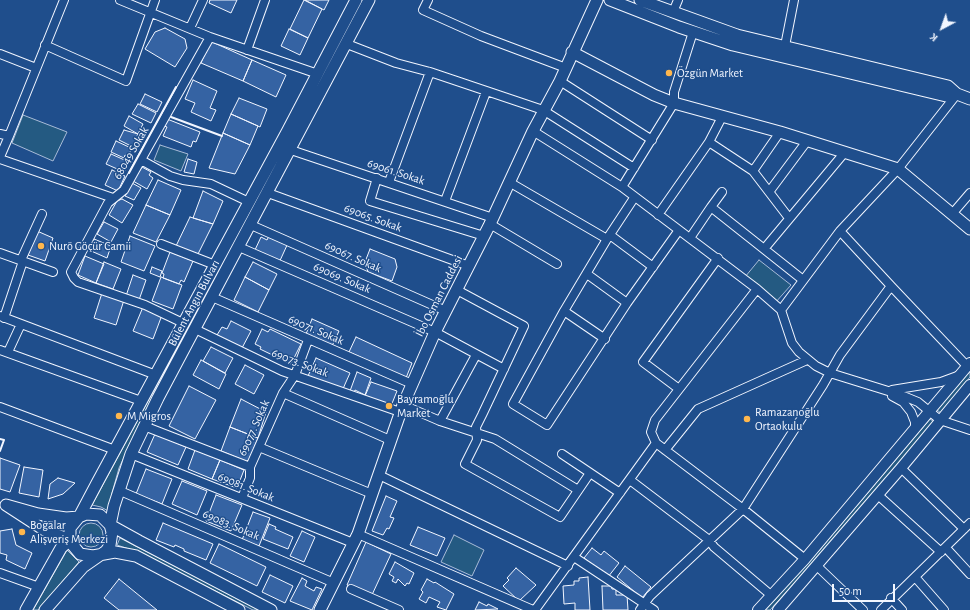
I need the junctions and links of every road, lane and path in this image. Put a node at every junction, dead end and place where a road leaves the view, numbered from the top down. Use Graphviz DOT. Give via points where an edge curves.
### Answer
graph roads {
  1 [pos="64,0"];
  2 [pos="120,0"];
  3 [pos="155,0"];
  4 [pos="203,0"];
  5 [pos="266,0"];
  6 [pos="356,0"];
  7 [pos="369,0"];
  8 [pos="428,0"];
  9 [pos="597,0"];
  10 [pos="610,0"];
  11 [pos="640,0"];
  12 [pos="678,0"];
  13 [pos="794,0"];
  14 [pos="673,12"];
  15 [pos="150,13"];
  16 [pos="190,28"];
  17 [pos="693,32"];
  18 [pos="210,38"];
  19 [pos="347,44"];
  20 [pos="45,45"];
  21 [pos="785,46"];
  22 [pos="247,50"];
  23 [pos="572,52"];
  24 [pos="0,54"];
  25 [pos="36,68"];
  26 [pos="566,68"];
  27 [pos="430,72"];
  28 [pos="318,74"];
  29 [pos="560,81"];
  30 [pos="486,92"];
  31 [pos="957,94"];
  32 [pos="970,99"];
  33 [pos="674,103"];
  34 [pos="543,110"];
  35 [pos="722,117"];
  36 [pos="533,131"];
  37 [pos="780,132"];
  38 [pos="0,134"];
  39 [pos="9,136"];
  40 [pos="652,140"];
  41 [pos="807,140"];
  42 [pos="709,142"];
  43 [pos="291,150"];
  44 [pos="845,152"];
  45 [pos="0,158"];
  46 [pos="141,160"];
  47 [pos="634,168"];
  48 [pos="898,169"];
  49 [pos="753,171"];
  50 [pos="377,178"];
  51 [pos="389,182"];
  52 [pos="509,182"];
  53 [pos="622,187"];
  54 [pos="722,192"];
  55 [pos="769,192"];
  56 [pos="268,193"];
  57 [pos="970,193"];
  58 [pos="113,198"];
  59 [pos="634,198"];
  60 [pos="445,201"];
  61 [pos="249,202"];
  62 [pos="711,207"];
  63 [pos="42,214"];
  64 [pos="952,214"];
  65 [pos="658,215"];
  66 [pos="790,218"];
  67 [pos="492,221"];
  68 [pos="251,225"];
  69 [pos="679,230"];
  70 [pos="970,230"];
  71 [pos="840,232"];
  72 [pos="484,236"];
  73 [pos="608,237"];
  74 [pos="690,238"];
  75 [pos="161,244"];
  76 [pos="239,246"];
  77 [pos="764,249"];
  78 [pos="0,253"];
  79 [pos="718,258"];
  80 [pos="22,261"];
  81 [pos="557,264"];
  82 [pos="215,266"];
  83 [pos="469,266"];
  84 [pos="653,267"];
  85 [pos="53,272"];
  86 [pos="587,274"];
  87 [pos="803,280"];
  88 [pos="891,286"];
  89 [pos="757,289"];
  90 [pos="457,290"];
  91 [pos="212,297"];
  92 [pos="627,303"];
  93 [pos="781,310"];
  94 [pos="446,311"];
  95 [pos="564,311"];
  96 [pos="2,317"];
  97 [pos="183,323"];
  98 [pos="21,324"];
  99 [pos="195,330"];
  100 [pos="435,332"];
  101 [pos="604,339"];
  102 [pos="308,340"];
  103 [pos="0,350"];
  104 [pos="8,352"];
  105 [pos="476,355"];
  106 [pos="807,360"];
  107 [pos="966,368"];
  108 [pos="504,369"];
  109 [pos="830,373"];
  110 [pos="156,375"];
  111 [pos="294,375"];
  112 [pos="412,384"];
  113 [pos="970,384"];
  114 [pos="679,389"];
  115 [pos="885,391"];
  116 [pos="283,393"];
  117 [pos="141,401"];
  118 [pos="0,407"];
  119 [pos="401,409"];
  120 [pos="929,411"];
  121 [pos="940,420"];
  122 [pos="440,421"];
  123 [pos="144,426"];
  124 [pos="915,428"];
  125 [pos="970,430"];
  126 [pos="477,433"];
  127 [pos="390,440"];
  128 [pos="656,443"];
  129 [pos="259,447"];
  130 [pos="115,450"];
  131 [pos="665,450"];
  132 [pos="131,454"];
  133 [pos="562,454"];
  134 [pos="250,467"];
  135 [pos="900,468"];
  136 [pos="590,473"];
  137 [pos="379,475"];
  138 [pos="630,480"];
  139 [pos="118,490"];
  140 [pos="578,490"];
  141 [pos="620,493"];
  142 [pos="372,494"];
  143 [pos="878,495"];
  144 [pos="242,498"];
  145 [pos="3,504"];
  146 [pos="743,509"];
  147 [pos="79,517"];
  148 [pos="110,525"];
  149 [pos="967,526"];
  150 [pos="355,539"];
  151 [pos="70,540"];
  152 [pos="709,540"];
  153 [pos="943,550"];
  154 [pos="100,555"];
  155 [pos="574,557"];
  156 [pos="805,559"];
  157 [pos="568,566"];
  158 [pos="817,566"];
  159 [pos="0,573"];
  160 [pos="970,574"];
  161 [pos="915,577"];
  162 [pos="334,583"];
  163 [pos="39,587"];
  164 [pos="352,589"];
  165 [pos="772,596"];
  166 [pos="891,598"];
  167 [pos="643,606"];
  168 [pos="26,610"];
  169 [pos="45,610"];
  170 [pos="239,610"];
  171 [pos="271,610"];
  172 [pos="320,610"];
  173 [pos="399,610"];
  174 [pos="534,610"];
  175 [pos="654,610"];
  176 [pos="758,610"];
  177 [pos="778,610"];
  178 [pos="863,610"];
  179 [pos="881,610"];
  180 [pos="902,610"];
  181 [pos="944,610"];
  1 -- 20 [label="street"];
  2 -- 15 [label="street"];
  3 -- 15 [label="street"];
  4 -- 16 [label="street"];
  5 -- 22 [label="street"];
  6 -- 28 [label="main road, Bülent Angın Bulvarı"];
  7 -- 19 [label="main road, Bülent Angın Bulvarı"];
  8 -- 26 [label="street" via="423,10 481,36"];
  9 -- 23 [label="main road, İbo Osman Caddesi"];
  10 -- 17 [label="main road"];
  11 -- 14 [label="main road"];
  12 -- 14 [label="street"];
  13 -- 21 [label="street"];
  14 -- 21 [label="main road" via="738,35"];
  15 -- 16 [label="street"];
  15 -- 20 [label="street" via="126,81"];
  16 -- 18 [label="street"];
  17 -- 31 [label="main road" via="768,54 946,96"];
  17 -- 33 [label="street" via="674,92"];
  18 -- 22 [label="street"];
  18 -- 46 [label="street, 68049 Sokak"];
  19 -- 27 [label="street" via="396,63"];
  19 -- 43 [label="main road, Bülent Angın Bulvarı"];
  20 -- 25 [label="street"];
  21 -- 31 [label="main road" via="931,81 948,86"];
  22 -- 28 [label="street"];
  23 -- 26 [label="main road, İbo Osman Caddesi"];
  23 -- 33 [label="main road"];
  24 -- 25 [label="street"];
  25 -- 39 [label="street"];
  26 -- 29 [label="main road, İbo Osman Caddesi"];
  27 -- 30 [label="street"];
  27 -- 51 [label="street"];
  28 -- 61 [label="main road, Bülent Angın Bulvarı"];
  29 -- 34 [label="main road, İbo Osman Caddesi"];
  29 -- 40 [label="street"];
  30 -- 34 [label="street"];
  30 -- 60 [label="street"];
  31 -- 32 [label="main road"];
  31 -- 48 [label="street"];
  33 -- 35 [label="main road"];
  33 -- 40 [label="street"];
  34 -- 36 [label="main road, İbo Osman Caddesi"];
  34 -- 47 [label="street"];
  35 -- 37 [label="main road"];
  35 -- 42 [label="street"];
  36 -- 52 [label="main road, İbo Osman Caddesi"];
  36 -- 53 [label="street"];
  37 -- 41 [label="main road"];
  37 -- 49 [label="street"];
  38 -- 39 [label="street"];
  39 -- 45 [label="street"];
  40 -- 47 [label="street"];
  41 -- 44 [label="main road"];
  41 -- 55 [label="street"];
  42 -- 49 [label="street"];
  42 -- 65 [label="street"];
  43 -- 50 [label="street, 69061. Sokak"];
  43 -- 56 [label="main road, Bülent Angın Bulvarı"];
  44 -- 48 [label="main road"];
  44 -- 66 [label="street"];
  45 -- 58 [label="street"];
  46 -- 58 [label="street, 68049 Sokak" via="124,190"];
  46 -- 61 [label="street" via="170,176 211,184"];
  47 -- 53 [label="street"];
  48 -- 64 [label="main road"];
  48 -- 71 [label="street"];
  49 -- 55 [label="street"];
  50 -- 51 [label="street, 69061. Sokak"];
  50 -- 72 [label="street" via="370,201"];
  51 -- 60 [label="street, 69061. Sokak"];
  52 -- 67 [label="main road, İbo Osman Caddesi"];
  52 -- 73 [label="street"];
  53 -- 59 [label="street"];
  54 -- 62 [label="street"];
  55 -- 66 [label="street"];
  56 -- 68 [label="main road, Bülent Angın Bulvarı"];
  56 -- 83 [label="street, 69065. Sokak"];
  57 -- 64 [label="street"];
  58 -- 97 [label="street, 68049 Sokak" via="104,209 71,272 72,276 78,282 145,305"];
  59 -- 65 [label="street"];
  59 -- 73 [label="street"];
  60 -- 67 [label="street, 69061. Sokak"];
  61 -- 82 [label="main road, Bülent Angın Bulvarı"];
  62 -- 74 [label="street"];
  62 -- 77 [label="street"];
  63 -- 80 [label="street"];
  64 -- 70 [label="main road"];
  65 -- 69 [label="street"];
  66 -- 77 [label="street"];
  67 -- 72 [label="main road, İbo Osman Caddesi"];
  67 -- 81 [label="street, 69061. Sokak"];
  68 -- 76 [label="main road, Bülent Angın Bulvarı"];
  68 -- 94 [label="street, 69067. Sokak"];
  69 -- 74 [label="street"];
  69 -- 84 [label="street"];
  71 -- 87 [label="street"];
  71 -- 88 [label="street"];
  72 -- 83 [label="main road, İbo Osman Caddesi"];
  73 -- 84 [label="street"];
  73 -- 86 [label="street"];
  74 -- 79 [label="street"];
  75 -- 82 [label="street"];
  76 -- 91 [label="main road, Bülent Angın Bulvarı"];
  76 -- 100 [label="street, 69069. Sokak"];
  77 -- 87 [label="street"];
  78 -- 80 [label="street"];
  79 -- 89 [label="street"];
  79 -- 114 [label="street" via="643,362"];
  80 -- 85 [label="street"];
  80 -- 96 [label="street"];
  82 -- 97 [label="main road, Bülent Angın Bulvarı"];
  83 -- 90 [label="main road, İbo Osman Caddesi"];
  84 -- 92 [label="street"];
  86 -- 92 [label="street"];
  86 -- 95 [label="street"];
  87 -- 93 [label="street"];
  88 -- 107 [label="street"];
  88 -- 109 [label="street" via="840,355"];
  89 -- 93 [label="street"];
  89 -- 114 [label="street"];
  90 -- 94 [label="main road, İbo Osman Caddesi"];
  90 -- 108 [label="street" via="524,326"];
  91 -- 99 [label="main road, Bülent Angın Bulvarı"];
  91 -- 102 [label="street, 69071. Sokak"];
  92 -- 101 [label="street"];
  93 -- 106 [label="street" via="792,343"];
  94 -- 100 [label="main road, İbo Osman Caddesi"];
  95 -- 101 [label="street"];
  95 -- 101 [label="street" via="513,404 547,425"];
  96 -- 98 [label="street"];
  97 -- 110 [label="main road, Bülent Angın Bulvarı"];
  98 -- 104 [label="street"];
  98 -- 110 [label="street"];
  99 -- 111 [label="street, 69073. Sokak"];
  99 -- 123 [label="main road, Bülent Angın Bulvarı"];
  100 -- 105 [label="street, 69069. Sokak"];
  100 -- 112 [label="main road, İbo Osman Caddesi"];
  102 -- 111 [label="street, 69077. Sokak"];
  102 -- 112 [label="street, 69071. Sokak"];
  103 -- 104 [label="street"];
  104 -- 117 [label="street"];
  105 -- 108 [label="street, 69069. Sokak"];
  105 -- 122 [label="street"];
  106 -- 109 [label="street"];
  106 -- 131 [label="street" via="698,409"];
  107 -- 115 [label="street" via="941,382"];
  107 -- 120 [label="street"];
  108 -- 126 [label="street" via="476,427"];
  109 -- 115 [label="street"];
  109 -- 146 [label="street"];
  110 -- 117 [label="main road, Bülent Angın Bulvarı"];
  111 -- 116 [label="street, 69077. Sokak"];
  111 -- 119 [label="street, 69073. Sokak"];
  112 -- 119 [label="main road, İbo Osman Caddesi"];
  113 -- 121 [label="street"];
  114 -- 128 [label="street" via="655,420 651,432"];
  115 -- 120 [label="street" via="918,402"];
  115 -- 124 [label="street" via="903,402 911,412"];
  116 -- 127 [label="street"];
  116 -- 129 [label="street, 69077. Sokak"];
  117 -- 130 [label="main road, Bülent Angın Bulvarı"];
  118 -- 130 [label="street"];
  119 -- 122 [label="street, 69073. Sokak"];
  119 -- 127 [label="main road, İbo Osman Caddesi"];
  120 -- 121 [label="street"];
  120 -- 124 [label="street"];
  121 -- 125 [label="street"];
  121 -- 135 [label="street"];
  122 -- 126 [label="street, 69073. Sokak"];
  123 -- 132 [label="main road, Bülent Angın Bulvarı"];
  123 -- 134 [label="street, 69077. Sokak"];
  124 -- 156 [label="street"];
  126 -- 140 [label="street, 69073. Sokak" via="495,439"];
  126 -- 140 [label="street" via="477,440 465,464 560,517"];
  127 -- 137 [label="main road, İbo Osman Caddesi"];
  128 -- 131 [label="street"];
  128 -- 138 [label="street"];
  129 -- 134 [label="street, 69077. Sokak"];
  129 -- 142 [label="street"];
  130 -- 147 [label="main road, Bülent Angın Bulvarı"];
  131 -- 146 [label="street"];
  132 -- 139 [label="main road, Bülent Angın Bulvarı"];
  132 -- 144 [label="street, 69081. Sokak"];
  133 -- 136 [label="street"];
  134 -- 144 [label="street" via="250,478"];
  135 -- 143 [label="street"];
  135 -- 149 [label="street"];
  136 -- 140 [label="street"];
  136 -- 141 [label="street"];
  137 -- 142 [label="main road, İbo Osman Caddesi"];
  137 -- 157 [label="street"];
  138 -- 141 [label="street"];
  138 -- 152 [label="street"];
  139 -- 148 [label="main road, Bülent Angın Bulvarı"];
  139 -- 162 [label="street, 69083. Sokak"];
  141 -- 155 [label="street"];
  142 -- 150 [label="main road, İbo Osman Caddesi"];
  143 -- 153 [label="street"];
  143 -- 158 [label="street"];
  144 -- 150 [label="street, 69081. Sokak"];
  145 -- 147 [label="main road" via="38,514"];
  145 -- 151 [label="main road" via="46,531"];
  146 -- 152 [label="street"];
  146 -- 156 [label="street"];
  147 -- 148 [label="main road" via="93,513 100,515"];
  147 -- 151 [label="main road, Bülent Angın Bulvarı" via="70,528"];
  148 -- 154 [label="main road, Bülent Angın Bulvarı" via="110,545"];
  148 -- 171 [label="main road"];
  149 -- 153 [label="street"];
  150 -- 162 [label="main road, İbo Osman Caddesi"];
  150 -- 174 [label="street, 69081. Sokak"];
  151 -- 154 [label="main road" via="80,554"];
  151 -- 163 [label="main road, Bülent Angın Bulvarı" via="61,548"];
  152 -- 165 [label="street"];
  152 -- 167 [label="street"];
  153 -- 160 [label="street"];
  153 -- 161 [label="street"];
  154 -- 169 [label="main road, Bülent Angın Bulvarı" via="83,567"];
  154 -- 170 [label="main road" via="115,552 136,556"];
  155 -- 157 [label="street"];
  155 -- 167 [label="street"];
  156 -- 165 [label="street"];
  157 -- 174 [label="street"];
  158 -- 177 [label="street"];
  158 -- 178 [label="street"];
  159 -- 163 [label="street"];
  161 -- 166 [label="street"];
  161 -- 181 [label="street"];
  162 -- 172 [label="main road, İbo Osman Caddesi"];
  163 -- 168 [label="main road, Bülent Angın Bulvarı"];
  164 -- 173 [label="street"];
  165 -- 176 [label="street"];
  166 -- 179 [label="street"];
  166 -- 180 [label="street"];
  167 -- 175 [label="street"];
}
